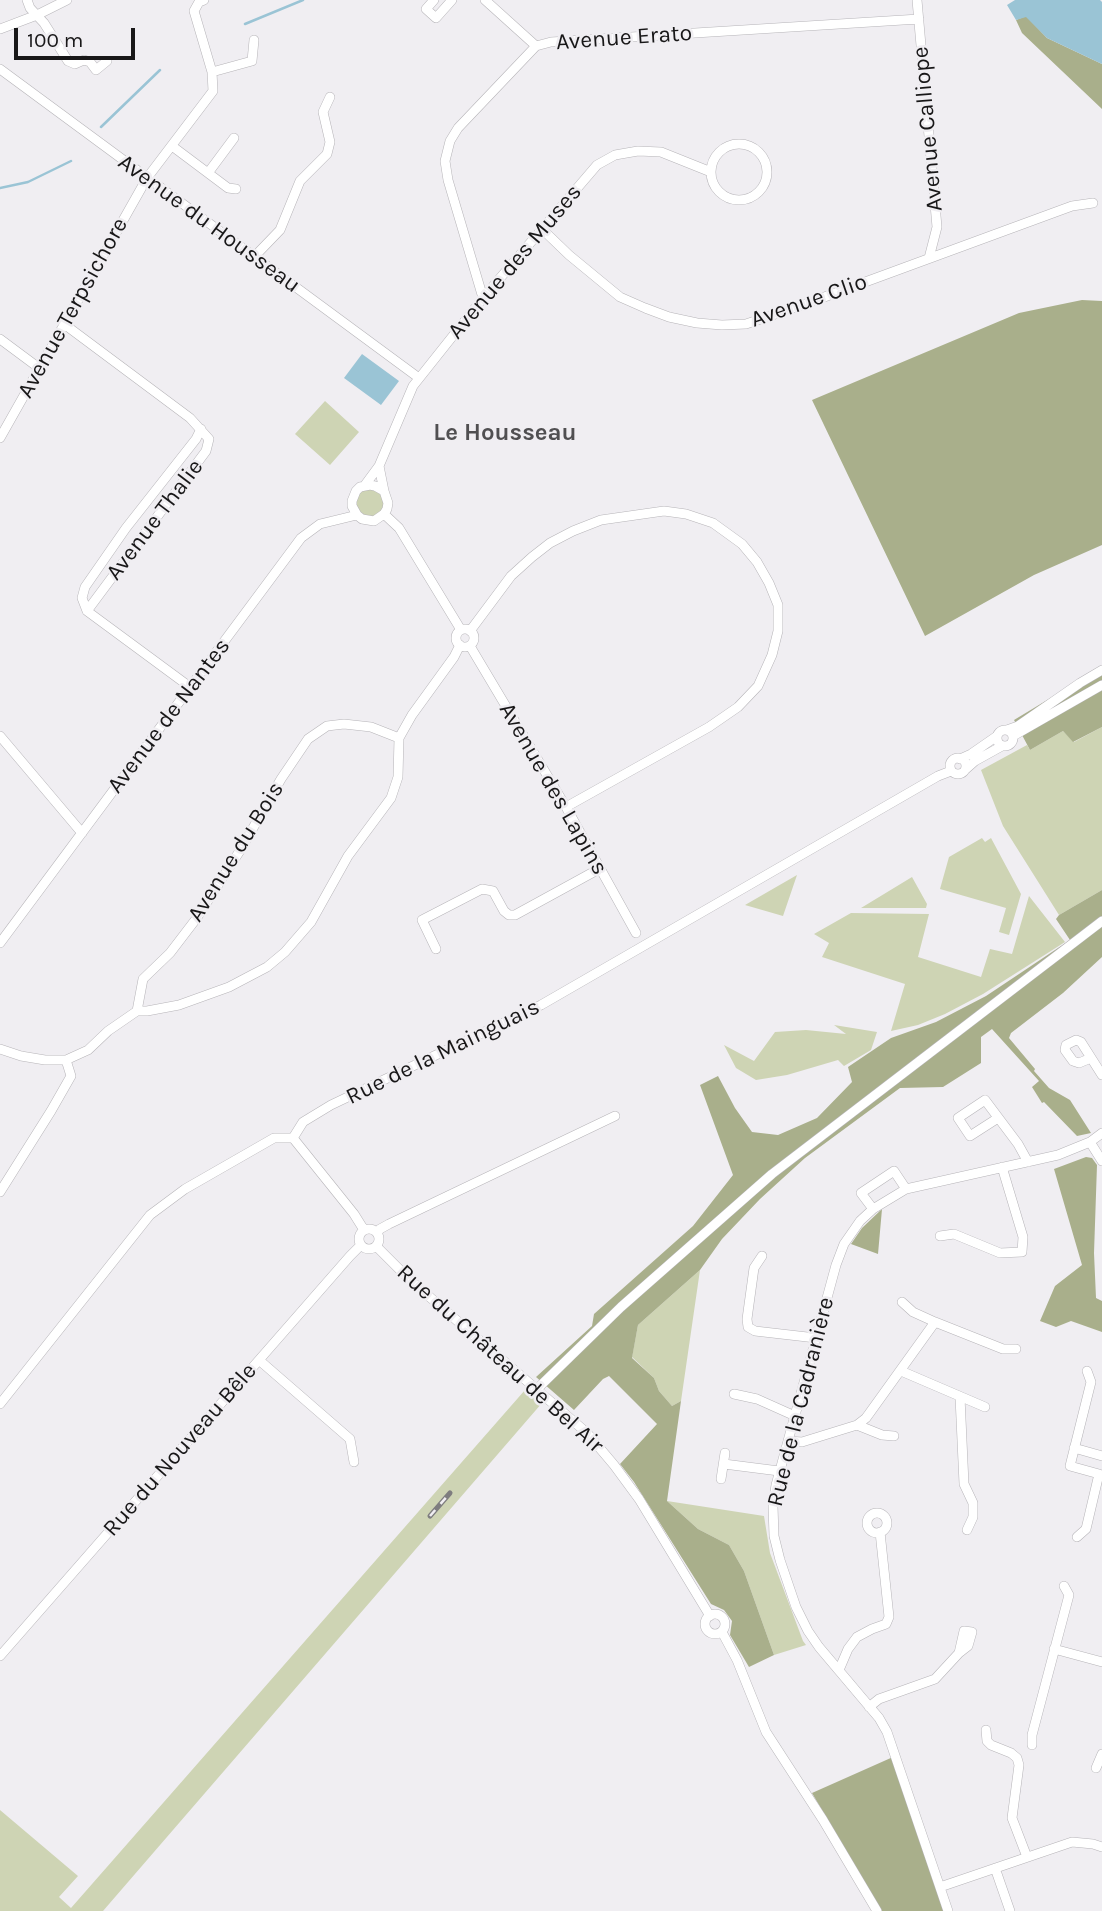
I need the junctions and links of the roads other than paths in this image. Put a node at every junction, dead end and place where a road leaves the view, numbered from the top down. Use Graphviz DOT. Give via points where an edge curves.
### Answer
graph roads {
  1 [pos="27,0"];
  2 [pos="67,0"];
  3 [pos="204,0"];
  4 [pos="434,0"];
  5 [pos="452,0"];
  6 [pos="485,0"];
  7 [pos="917,0"];
  8 [pos="37,15"];
  9 [pos="919,19"];
  10 [pos="0,30"];
  11 [pos="254,40"];
  12 [pos="536,46"];
  13 [pos="107,61"];
  14 [pos="0,69"];
  15 [pos="212,72"];
  16 [pos="330,97"];
  17 [pos="234,138"];
  18 [pos="172,146"];
  19 [pos="711,172"];
  20 [pos="208,173"];
  21 [pos="147,178"];
  22 [pos="236,189"];
  23 [pos="1093,203"];
  24 [pos="542,229"];
  25 [pos="254,257"];
  26 [pos="929,258"];
  27 [pos="483,298"];
  28 [pos="64,324"];
  29 [pos="0,339"];
  30 [pos="39,368"];
  31 [pos="419,378"];
  32 [pos="201,429"];
  33 [pos="0,438"];
  34 [pos="379,466"];
  35 [pos="365,485"];
  36 [pos="384,491"];
  37 [pos="384,514"];
  38 [pos="357,515"];
  39 [pos="88,611"];
  40 [pos="466,630"];
  41 [pos="465,645"];
  42 [pos="1102,670"];
  43 [pos="1102,685"];
  44 [pos="190,687"];
  45 [pos="1010,733"];
  46 [pos="0,736"];
  47 [pos="997,736"];
  48 [pos="400,738"];
  49 [pos="1002,746"];
  50 [pos="960,759"];
  51 [pos="965,769"];
  52 [pos="951,771"];
  53 [pos="566,807"];
  54 [pos="82,833"];
  55 [pos="599,869"];
  56 [pos="1102,921"];
  57 [pos="636,933"];
  58 [pos="0,943"];
  59 [pos="436,949"];
  60 [pos="137,1011"];
  61 [pos="0,1049"];
  62 [pos="1091,1058"];
  63 [pos="66,1060"];
  64 [pos="1102,1075"];
  65 [pos="615,1116"];
  66 [pos="998,1118"];
  67 [pos="1102,1133"];
  68 [pos="293,1138"];
  69 [pos="1090,1142"];
  70 [pos="1102,1161"];
  71 [pos="1028,1162"];
  72 [pos="1002,1167"];
  73 [pos="906,1189"];
  74 [pos="0,1192"];
  75 [pos="873,1209"];
  76 [pos="365,1230"];
  77 [pos="377,1233"];
  78 [pos="940,1236"];
  79 [pos="362,1245"];
  80 [pos="376,1246"];
  81 [pos="762,1256"];
  82 [pos="902,1302"];
  83 [pos="935,1322"];
  84 [pos="816,1338"];
  85 [pos="1016,1349"];
  86 [pos="259,1360"];
  87 [pos="901,1371"];
  88 [pos="1087,1371"];
  89 [pos="537,1389"];
  90 [pos="734,1394"];
  91 [pos="960,1397"];
  92 [pos="0,1404"];
  93 [pos="985,1407"];
  94 [pos="795,1416"];
  95 [pos="857,1425"];
  96 [pos="894,1436"];
  97 [pos="788,1441"];
  98 [pos="1074,1448"];
  99 [pos="725,1453"];
  100 [pos="1102,1456"];
  101 [pos="354,1462"];
  102 [pos="724,1464"];
  103 [pos="1101,1469"];
  104 [pos="779,1471"];
  105 [pos="721,1479"];
  106 [pos="967,1530"];
  107 [pos="880,1532"];
  108 [pos="1077,1538"];
  109 [pos="1063,1586"];
  110 [pos="710,1616"];
  111 [pos="722,1632"];
  112 [pos="1054,1649"];
  113 [pos="959,1653"];
  114 [pos="0,1656"];
  115 [pos="1102,1662"];
  116 [pos="839,1670"];
  117 [pos="869,1707"];
  118 [pos="986,1730"];
  119 [pos="1032,1745"];
  120 [pos="1102,1754"];
  121 [pos="1096,1768"];
  122 [pos="1102,1847"];
  123 [pos="1027,1857"];
  124 [pos="995,1868"];
  125 [pos="940,1887"];
  126 [pos="877,1911"];
  127 [pos="948,1911"];
  128 [pos="1010,1911"];
  1 -- 8 [label="street"];
  2 -- 8 [label="street"];
  3 -- 15 [label="street" via="194,11"];
  4 -- 5 [label="street" via="426,9 436,18"];
  6 -- 12 [label="street"];
  7 -- 9 [label="street, Avenue Calliope"];
  8 -- 10 [label="street"];
  8 -- 13 [label="street" via="68,61 84,60 96,70"];
  9 -- 12 [label="street, Avenue Erato"];
  9 -- 26 [label="street, Avenue Calliope" via="937,227"];
  11 -- 15 [label="street" via="252,61"];
  12 -- 27 [label="street, Avenue Erato" via="458,128 445,161"];
  14 -- 21 [label="street, Avenue du Housseau"];
  15 -- 18 [label="street, Avenue Terpsichore" via="213,91"];
  16 -- 25 [label="street" via="323,112 330,142 327,154 300,181 280,230"];
  17 -- 20 [label="street"];
  18 -- 20 [label="street"];
  18 -- 21 [label="street, Avenue Terpsichore"];
  19 -- 19 [label="street" via="717,190 734,200 761,191 768,173 757,149 740,143 722,149"];
  19 -- 24 [label="street, Avenue des Muses" via="661,152 615,155 597,166"];
  20 -- 22 [label="street"];
  21 -- 25 [label="street, Avenue du Housseau"];
  21 -- 28 [label="street, Avenue Terpsichore"];
  23 -- 26 [label="street, Avenue Clio" via="1072,206"];
  24 -- 26 [label="street, Avenue Clio" via="620,297 669,317 722,325 746,324"];
  24 -- 27 [label="street, Avenue des Muses"];
  25 -- 31 [label="street, Avenue du Housseau"];
  27 -- 31 [label="street, Avenue des Muses"];
  28 -- 30 [label="street, Avenue Terpsichore"];
  28 -- 32 [label="street, Avenue Thalie"];
  29 -- 30 [label="street"];
  30 -- 33 [label="street, Avenue Terpsichore"];
  31 -- 34 [label="street, Avenue des Muses"];
  32 -- 39 [label="street" via="85,587 82,598"];
  32 -- 39 [label="street, Avenue Thalie" via="209,439 206,452"];
  34 -- 35 [label="street, Avenue des Muses"];
  34 -- 36 [label="street"];
  35 -- 36 [label="street"];
  35 -- 38 [label="street" via="352,500"];
  36 -- 37 [label="street" via="388,503"];
  37 -- 38 [label="street" via="374,521"];
  37 -- 40 [label="street" via="399,528"];
  38 -- 44 [label="street, Avenue de Nantes" via="320,524 301,538"];
  39 -- 44 [label="street"];
  40 -- 41 [label="street" via="474,638"];
  40 -- 41 [label="street" via="456,637"];
  40 -- 53 [label="street" via="532,557 550,543 601,520 664,511 713,523 742,544 769,583 778,605 778,631 758,686 709,727"];
  41 -- 48 [label="street"];
  41 -- 53 [label="street, Avenue des Lapins"];
  42 -- 45 [label="street"];
  43 -- 45 [label="street"];
  44 -- 54 [label="street, Avenue de Nantes"];
  45 -- 47 [label="street" via="1002,730"];
  45 -- 49 [label="street" via="1010,744"];
  46 -- 54 [label="street"];
  47 -- 49 [label="street"];
  47 -- 50 [label="street"];
  48 -- 60 [label="street" via="398,777 391,798 348,856 311,922 285,952 229,987 179,1005"];
  48 -- 60 [label="street, Avenue du Bois" via="371,727 344,724 327,726 308,739 196,919 143,979"];
  49 -- 51 [label="street"];
  50 -- 51 [label="street"];
  50 -- 52 [label="street" via="952,762"];
  51 -- 52 [label="street" via="960,774"];
  52 -- 68 [label="street, Rue de la Mainguais" via="541,1005 331,1105 303,1122"];
  53 -- 55 [label="street, Avenue des Lapins"];
  54 -- 58 [label="street, Avenue de Nantes"];
  55 -- 57 [label="street, Avenue des Lapins"];
  55 -- 59 [label="street" via="515,915 505,911 493,891 482,889 422,920"];
  56 -- 89 [label="street" via="772,1174 621,1307"];
  60 -- 63 [label="street" via="88,1050"];
  61 -- 63 [label="street"];
  62 -- 64 [label="street"];
  63 -- 74 [label="street" via="71,1076"];
  65 -- 77 [label="street"];
  66 -- 71 [label="street"];
  67 -- 69 [label="street, Rue de la Cadranière"];
  68 -- 76 [label="street"];
  68 -- 92 [label="street" via="274,1138 185,1189 150,1215"];
  69 -- 70 [label="street"];
  69 -- 71 [label="street, Rue de la Cadranière"];
  71 -- 72 [label="street, Rue de la Cadranière"];
  72 -- 73 [label="street, Rue de la Cadranière"];
  72 -- 78 [label="street" via="1023,1237 1022,1252 1000,1253 954,1234"];
  73 -- 75 [label="street, Rue de la Cadranière"];
  73 -- 75 [label="street" via="894,1171 861,1193"];
  75 -- 84 [label="street, Rue de la Cadranière" via="839,1254"];
  76 -- 77 [label="street"];
  76 -- 79 [label="street" via="359,1237"];
  77 -- 80 [label="street"];
  79 -- 80 [label="street"];
  79 -- 86 [label="street, Rue du Nouveau Bêle"];
  80 -- 89 [label="street, Rue du Château de Bel Air"];
  81 -- 84 [label="street" via="754,1268 748,1327"];
  82 -- 83 [label="street"];
  83 -- 85 [label="street" via="1003,1349"];
  83 -- 87 [label="street"];
  84 -- 94 [label="street, Rue de la Cadranière"];
  86 -- 101 [label="street" via="350,1439"];
  86 -- 114 [label="street, Rue du Nouveau Bêle"];
  87 -- 91 [label="street"];
  87 -- 95 [label="street"];
  88 -- 98 [label="street" via="1091,1382"];
  89 -- 110 [label="street, Rue du Château de Bel Air" via="581,1427 614,1465"];
  90 -- 94 [label="street"];
  91 -- 93 [label="street"];
  91 -- 106 [label="street" via="964,1484 973,1503"];
  94 -- 97 [label="street, Rue de la Cadranière"];
  95 -- 96 [label="street"];
  95 -- 97 [label="street" via="802,1442"];
  97 -- 104 [label="street, Rue de la Cadranière"];
  98 -- 100 [label="street"];
  98 -- 103 [label="street" via="1070,1466"];
  99 -- 102 [label="street"];
  102 -- 104 [label="street"];
  102 -- 105 [label="street"];
  103 -- 108 [label="street" via="1086,1529"];
  104 -- 116 [label="street, Rue de la Cadranière" via="773,1518 780,1560 808,1631"];
  107 -- 116 [label="street" via="890,1617 886,1624 857,1637"];
  109 -- 112 [label="street" via="1069,1595"];
  110 -- 111 [label="street" via="718,1614 724,1619"];
  110 -- 111 [label="street" via="705,1622 707,1630"];
  111 -- 126 [label="street" via="766,1732"];
  112 -- 115 [label="street"];
  112 -- 119 [label="street"];
  113 -- 117 [label="street" via="935,1679"];
  116 -- 117 [label="street, Rue de la Cadranière"];
  117 -- 125 [label="street, Rue de la Cadranière" via="887,1732"];
  118 -- 123 [label="street" via="991,1745 1017,1758 1012,1818"];
  120 -- 121 [label="street"];
  122 -- 123 [label="street" via="1072,1842"];
  123 -- 124 [label="street"];
  124 -- 125 [label="street"];
  124 -- 128 [label="street"];
  125 -- 127 [label="street, Rue de la Cadranière"];
}
